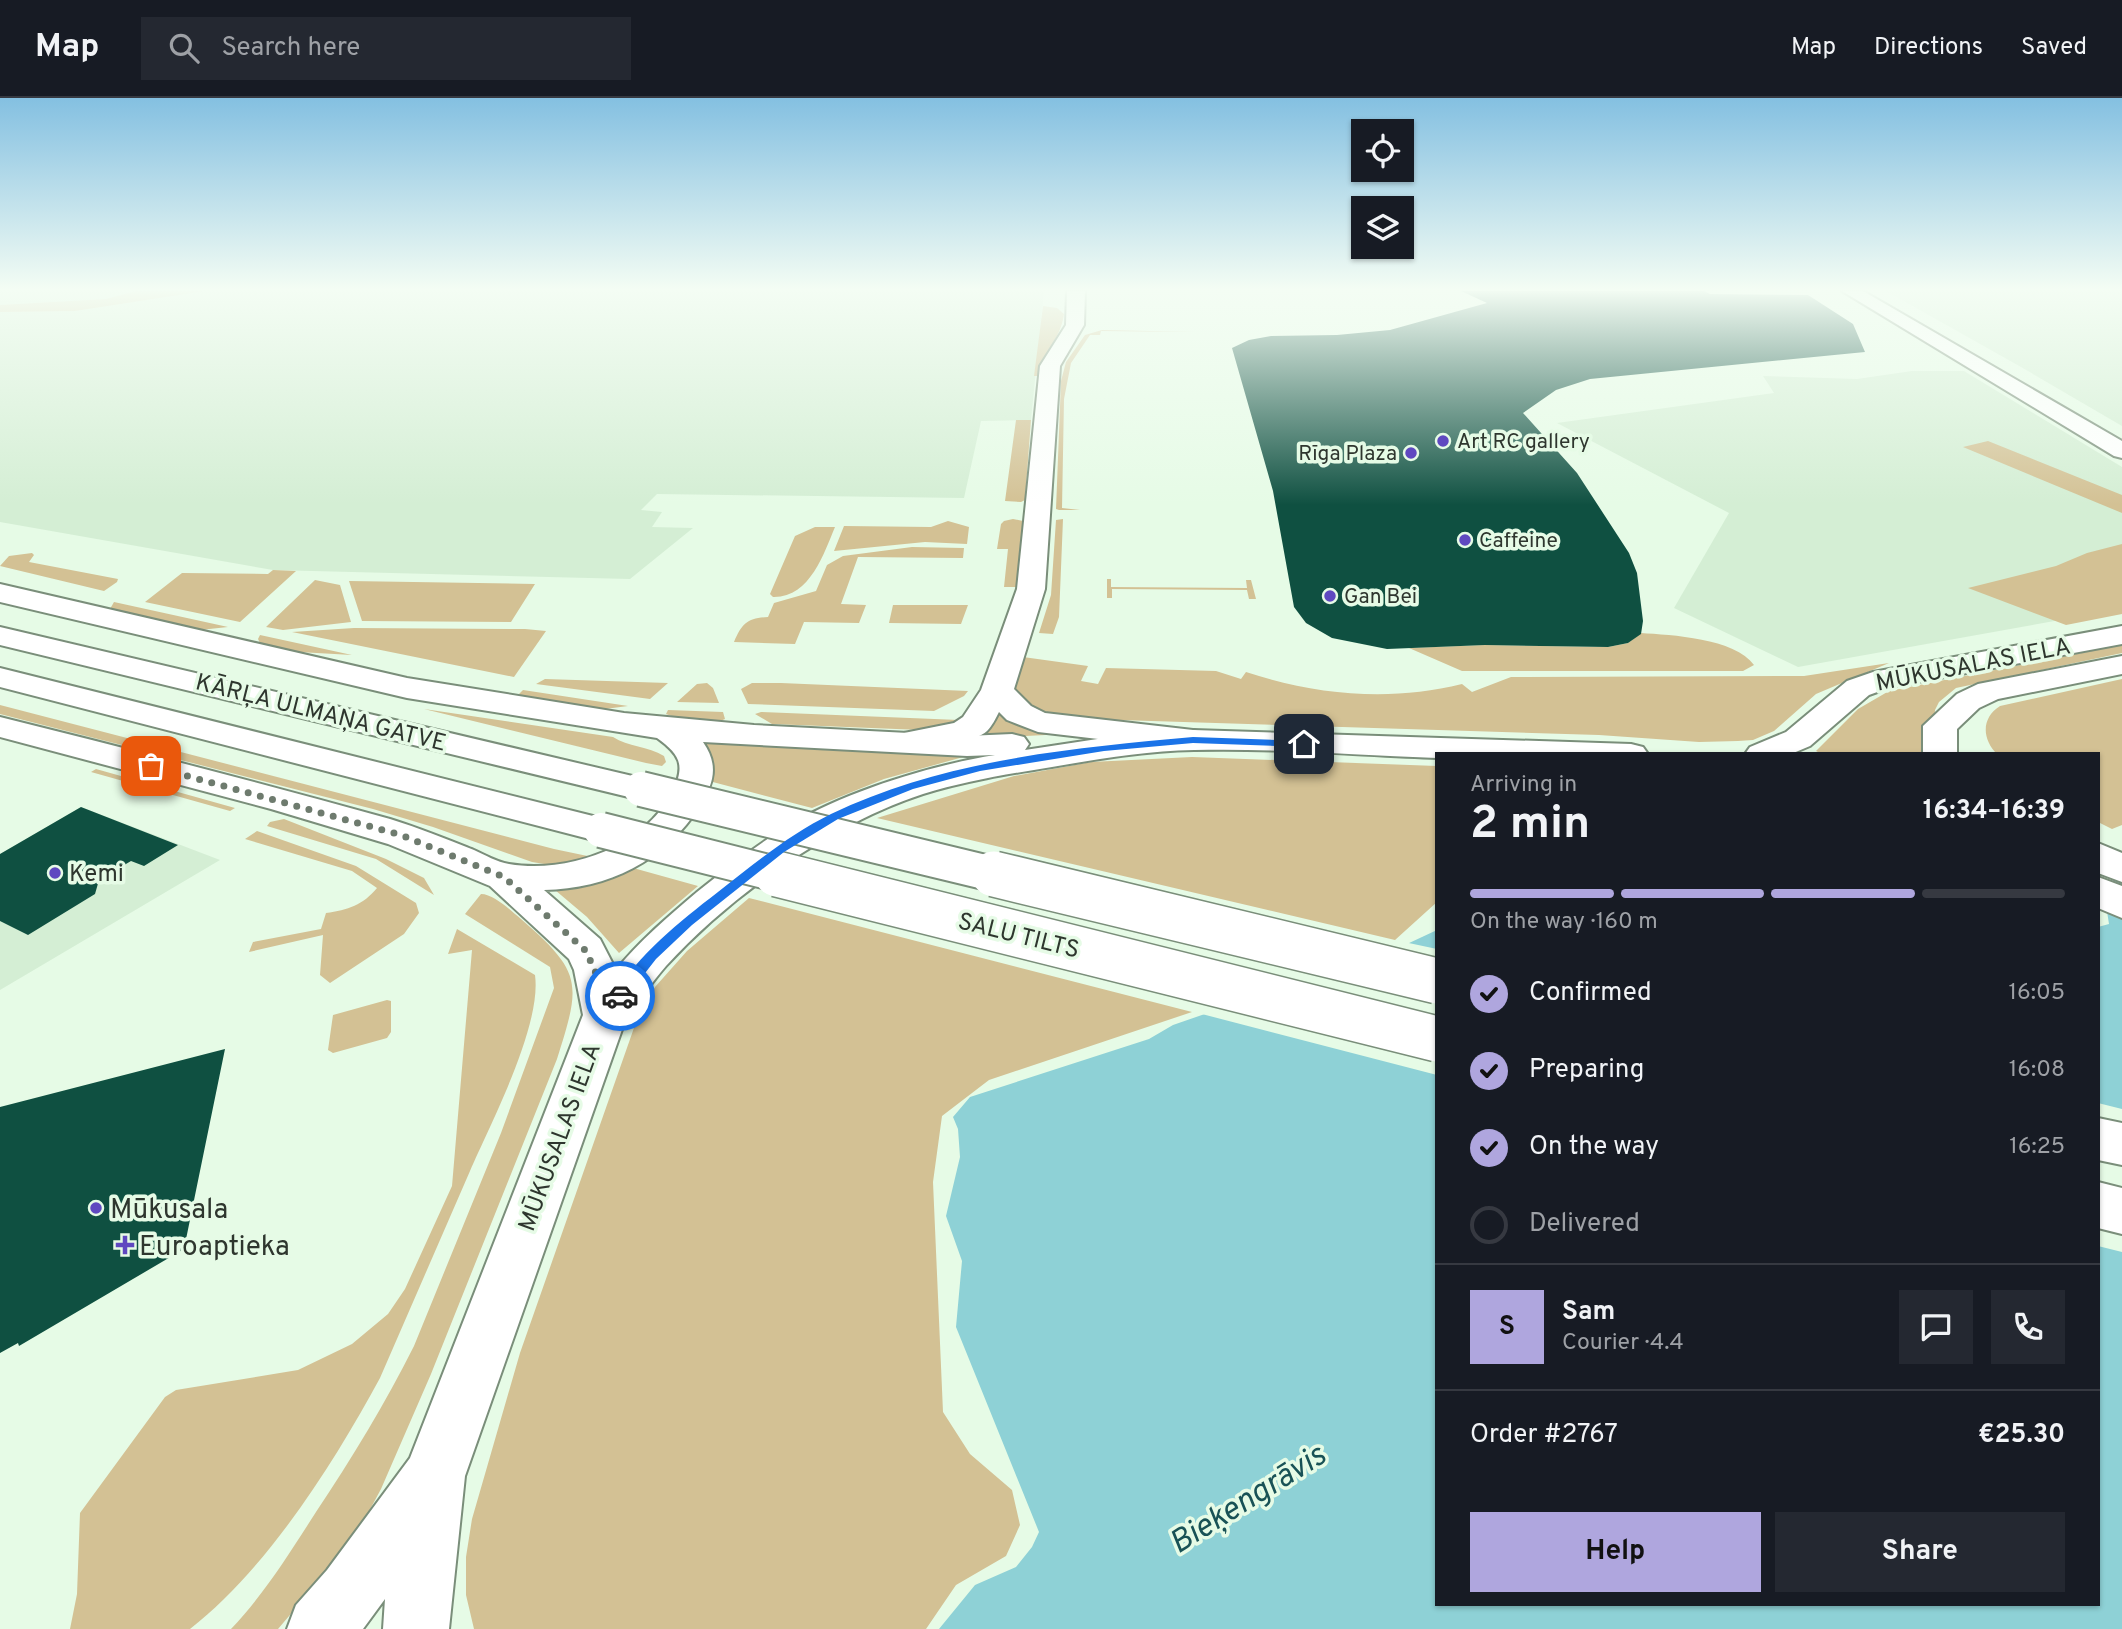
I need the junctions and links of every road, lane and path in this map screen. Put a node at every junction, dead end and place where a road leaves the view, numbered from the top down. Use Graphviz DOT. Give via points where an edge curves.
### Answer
graph roads {
  1 [pos="1052,362"];
  2 [pos="1971,362"];
  3 [pos="2122,451"];
  4 [pos="0,593"];
  5 [pos="2122,635"];
  6 [pos="0,636"];
  7 [pos="2122,665"];
  8 [pos="0,677"];
  9 [pos="997,690"];
  10 [pos="1968,701"];
  11 [pos="0,727"];
  12 [pos="667,729"];
  13 [pos="1193,740"];
  14 [pos="911,741"];
  15 [pos="1568,752"];
  16 [pos="1767,752"];
  17 [pos="1940,752"];
  18 [pos="1969,752"];
  19 [pos="601,830"];
  20 [pos="2100,857"];
  21 [pos="2122,869"];
  22 [pos="504,877"];
  23 [pos="2100,891"];
  24 [pos="2122,904"];
  25 [pos="1435,981"];
  26 [pos="605,1015"];
  27 [pos="1435,1039"];
  28 [pos="2100,1139"];
  29 [pos="2122,1144"];
  30 [pos="2100,1206"];
  31 [pos="2122,1211"];
  32 [pos="434,1476"];
  33 [pos="320,1629"];
  34 [pos="416,1629"];
  1 -- 9 [label="main road" via="1031,589"];
  2 -- 3 [label="main road"];
  4 -- 12 [label="main road" via="407,688"];
  5 -- 16 [label="main road, MŪKUSALAS IELA" via="1884,679 1858,688 1798,739"];
  6 -- 25 [label="main road, KĀRĻA ULMAŅA GATVE, bridge"];
  7 -- 10 [label="main road, MŪKUSALAS IELA" via="1989,691"];
  8 -- 19 [label="main road, KĀRĻA ULMAŅA GATVE"];
  9 -- 13 [label="main road" via="1019,713 1038,722"];
  9 -- 14 [label="main road" via="975,724 964,731"];
  10 -- 17 [label="main road, MŪKUSALAS IELA" via="1940,726"];
  10 -- 18 [label="main road, MŪKUSALAS IELA" via="1960,721"];
  11 -- 22 [label="main road" via="388,832"];
  12 -- 14 [label="main road"];
  12 -- 22 [label="main road" via="688,744 698,773 663,829 642,847 598,869 559,876"];
  13 -- 14 [label="main road" via="967,746"];
  13 -- 15 [label="main road, MŪKUSALAS IELA"];
  13 -- 26 [label="main road, MŪKUSALAS IELA" via="1093,749 980,768 909,786 835,817 780,849 688,922 651,956"];
  19 -- 27 [label="main road, SALU TILTS, bridge"];
  20 -- 21 [label="main road"];
  22 -- 26 [label="main road" via="585,950 595,970"];
  23 -- 24 [label="main road"];
  26 -- 32 [label="main road, MŪKUSALAS IELA"];
  28 -- 29 [label="main road"];
  30 -- 31 [label="main road"];
  32 -- 33 [label="main road, MŪKUSALAS IELA"];
  32 -- 34 [label="main road, MŪKUSALAS IELA"];
}
